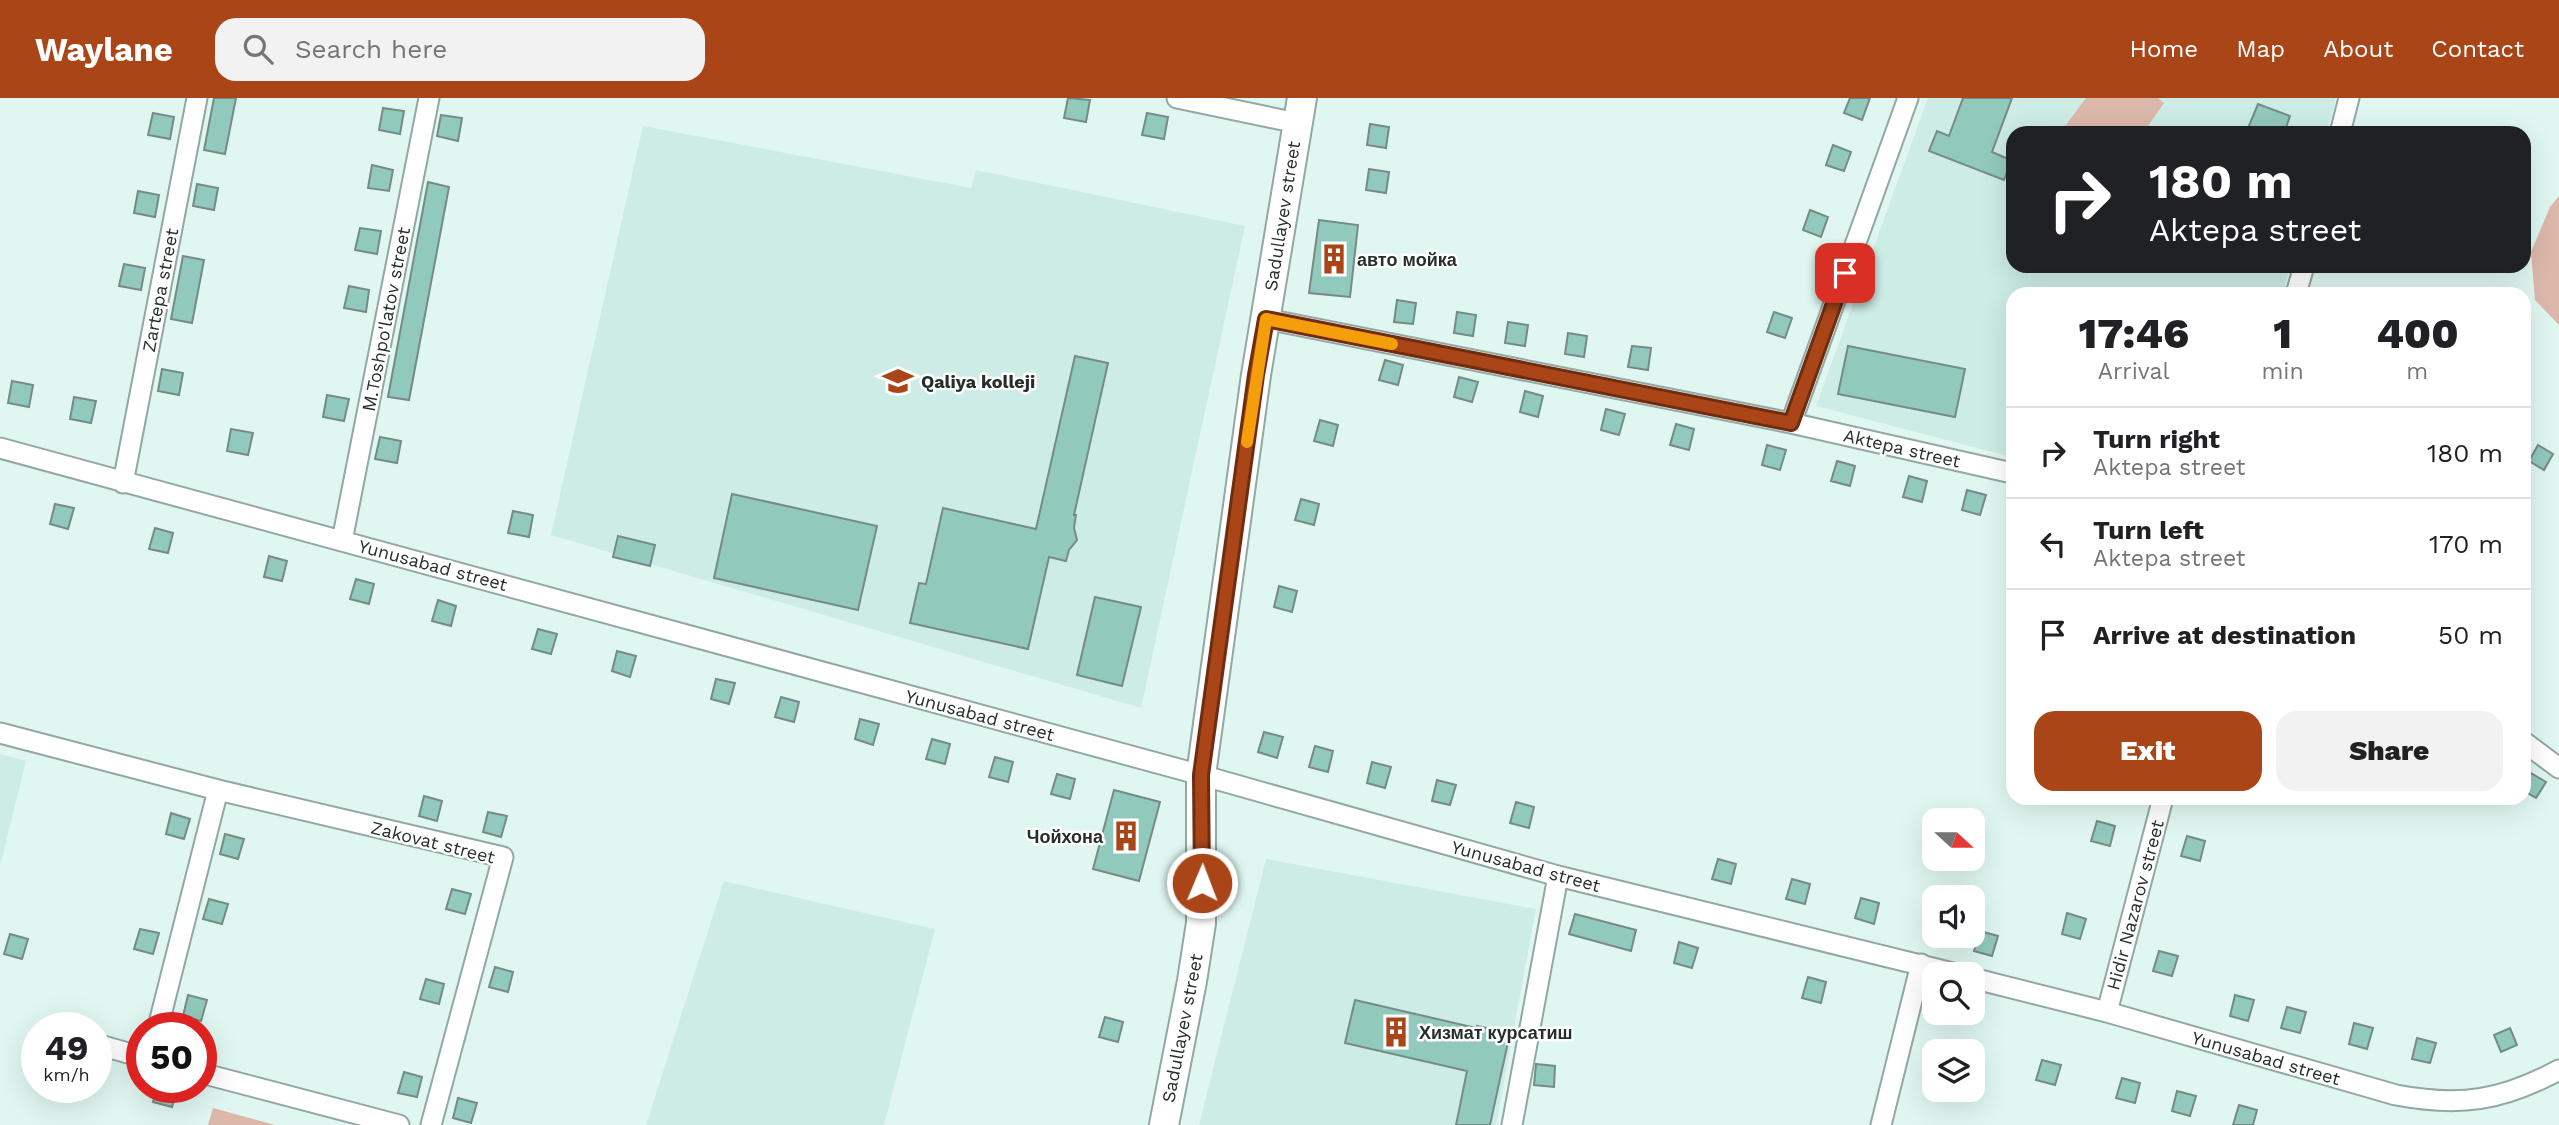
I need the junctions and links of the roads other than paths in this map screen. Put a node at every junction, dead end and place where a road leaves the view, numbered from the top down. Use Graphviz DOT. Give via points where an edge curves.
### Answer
graph roads {
  1 [pos="197,98"];
  2 [pos="429,98"];
  3 [pos="1178,98"];
  4 [pos="1908,98"];
  5 [pos="2349,98"];
  6 [pos="1299,111"];
  7 [pos="2342,126"];
  8 [pos="1266,319"];
  9 [pos="1791,423"];
  10 [pos="0,448"];
  11 [pos="2006,472"];
  12 [pos="122,483"];
  13 [pos="342,541"];
  14 [pos="0,733"];
  15 [pos="2531,748"];
  16 [pos="2559,768"];
  17 [pos="1201,775"];
  18 [pos="218,790"];
  19 [pos="2161,805"];
  20 [pos="1558,876"];
  21 [pos="1921,964"];
  22 [pos="1985,981"];
  23 [pos="162,1012"];
  24 [pos="2107,1012"];
  25 [pos="2559,1070"];
  26 [pos="217,1077"];
  27 [pos="399,1125"];
  28 [pos="431,1125"];
  29 [pos="1164,1125"];
  30 [pos="1511,1125"];
  31 [pos="1881,1125"];
  1 -- 12 [label="street, Zartepa street"];
  2 -- 13 [label="street, М.Toshpo'latov street"];
  3 -- 6 [label="street"];
  4 -- 9 [label="street"];
  5 -- 7 [label="street"];
  6 -- 8 [label="main road, Sadullayev street"];
  8 -- 9 [label="street, Aktepa street"];
  8 -- 17 [label="main road, Sadullayev street"];
  9 -- 11 [label="street, Aktepa street"];
  10 -- 12 [label="street, Yunusabad street"];
  12 -- 13 [label="street, Yunusabad street"];
  13 -- 17 [label="street, Yunusabad street"];
  14 -- 18 [label="street, Zakovat street"];
  15 -- 16 [label="street"];
  17 -- 20 [label="street, Yunusabad street"];
  17 -- 29 [label="main road, Sadullayev street" via="1200,923"];
  18 -- 23 [label="street"];
  18 -- 28 [label="street, Zakovat street" via="503,857"];
  19 -- 24 [label="street, Hidir Nazarov street"];
  20 -- 21 [label="street, Yunusabad street"];
  20 -- 30 [label="street"];
  21 -- 31 [label="street"];
  22 -- 24 [label="street, Yunusabad street"];
  24 -- 25 [label="street, Yunusabad street" via="2425,1101 2486,1098 2515,1091"];
  26 -- 27 [label="street"];
}
